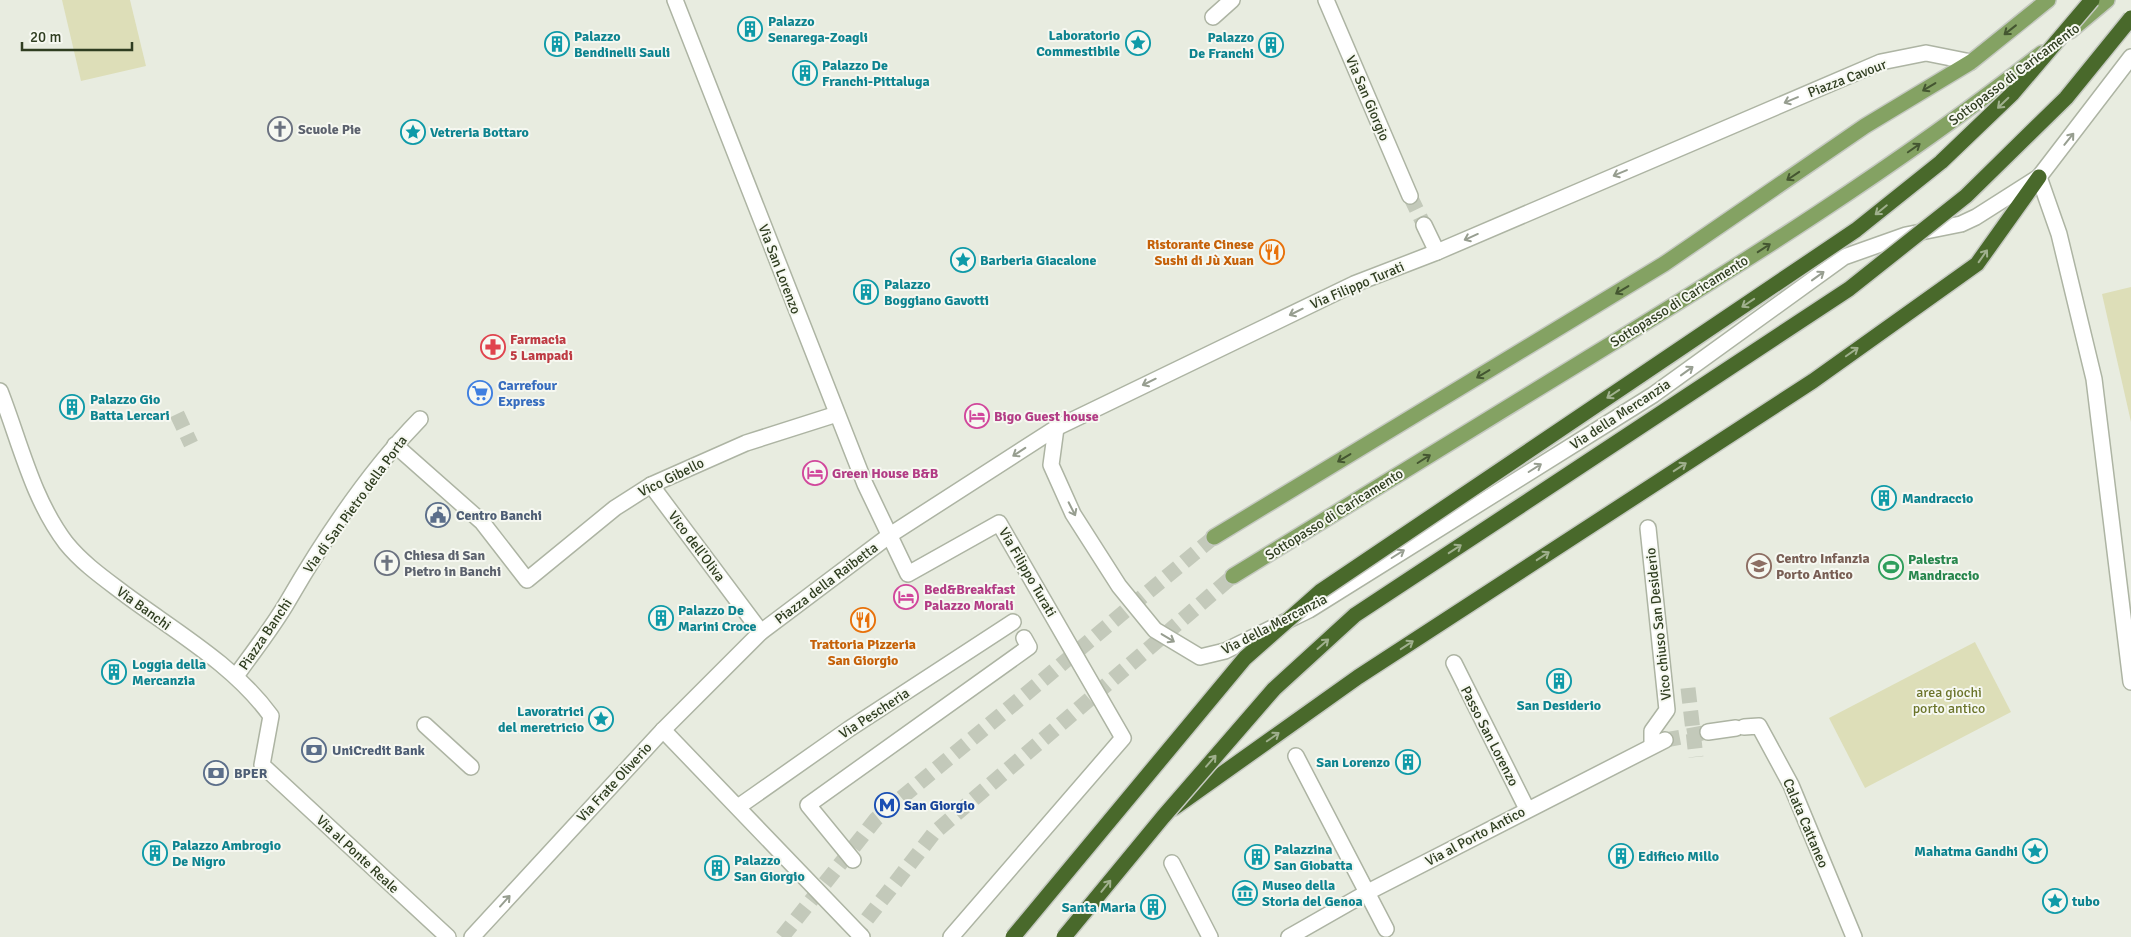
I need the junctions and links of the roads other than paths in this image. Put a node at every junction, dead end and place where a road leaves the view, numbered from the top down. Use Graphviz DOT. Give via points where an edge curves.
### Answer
graph roads {
  1 [pos="676,0"];
  2 [pos="1232,0"];
  3 [pos="1326,0"];
  4 [pos="2048,0"];
  5 [pos="2092,0"];
  6 [pos="2107,0"];
  7 [pos="1213,17"];
  8 [pos="2131,18"];
  9 [pos="2131,57"];
  10 [pos="1971,62"];
  11 [pos="1665,154"];
  12 [pos="2039,177"];
  13 [pos="1410,196"];
  14 [pos="1424,225"];
  15 [pos="1437,252"];
  16 [pos="0,391"];
  17 [pos="836,414"];
  18 [pos="420,419"];
  19 [pos="1056,428"];
  20 [pos="395,445"];
  21 [pos="651,485"];
  22 [pos="1648,528"];
  23 [pos="890,536"];
  24 [pos="1214,537"];
  25 [pos="1233,576"];
  26 [pos="292,592"];
  27 [pos="1013,622"];
  28 [pos="761,632"];
  29 [pos="1024,638"];
  30 [pos="1454,663"];
  31 [pos="231,673"];
  32 [pos="2131,682"];
  33 [pos="424,725"];
  34 [pos="663,730"];
  35 [pos="1708,732"];
  36 [pos="1658,743"];
  37 [pos="1296,756"];
  38 [pos="471,767"];
  39 [pos="268,772"];
  40 [pos="738,807"];
  41 [pos="1527,809"];
  42 [pos="1163,817"];
  43 [pos="853,860"];
  44 [pos="1172,863"];
  45 [pos="1368,892"];
  46 [pos="1386,929"];
  47 [pos="448,937"];
  48 [pos="472,937"];
  49 [pos="862,937"];
  50 [pos="951,937"];
  51 [pos="1013,937"];
  52 [pos="1064,937"];
  53 [pos="1210,937"];
  54 [pos="1289,937"];
  55 [pos="1854,937"];
  1 -- 17 [label="street, Via San Lorenzo"];
  2 -- 7 [label="street"];
  3 -- 13 [label="street, Via San Giorgio"];
  4 -- 10 [label="main road, one-way"];
  5 -- 51 [label="highway, one-way, bridge" via="2006,99 1941,162 1856,230 1321,591 1245,658"];
  25 -- 6 [label="main road, Sottopasso di Caricamento, one-way" via="1679,302 1874,177 1986,97"];
  42 -- 8 [label="highway, one-way, bridge" via="1274,689 1355,615 1849,289 1966,196 2066,98"];
  12 -- 9 [label="street, one-way"];
  10 -- 11 [label="street, Piazza Cavour, one-way" via="1926,53 1881,62"];
  10 -- 24 [label="main road, one-way" via="1865,126 1664,264"];
  11 -- 15 [label="street, Via Filippo Turati, one-way"];
  19 -- 12 [label="street, Via della Mercanzia, one-way" via="1051,465 1074,514 1114,578 1155,630 1200,657 1225,651 1309,610 1653,395 1844,257 1906,234 1961,224"];
  12 -- 32 [label="street" via="2059,234 2094,378"];
  42 -- 12 [label="highway, one-way, bridge" via="1358,677 1813,381 1977,264"];
  14 -- 15 [label="street"];
  15 -- 19 [label="street, Via Filippo Turati, one-way" via="1354,284"];
  16 -- 31 [label="street, Via Banchi" via="32,484 66,543 89,568"];
  17 -- 21 [label="street, Vico Gibello" via="746,442"];
  17 -- 23 [label="street, Via San Lorenzo"];
  18 -- 20 [label="street, Via di San Pietro della Porta"];
  19 -- 23 [label="street, Via Filippo Turati, one-way"];
  20 -- 21 [label="street, Vico Gibello" via="487,528 527,580 615,508"];
  20 -- 26 [label="street, Via di San Pietro della Porta" via="308,564"];
  21 -- 28 [label="street, Vico dell'Oliva"];
  22 -- 36 [label="street, Vico chiuso San Desiderio" via="1667,710 1652,730"];
  23 -- 28 [label="street, Piazza della Raibetta"];
  23 -- 50 [label="street, Via Filippo Turati" via="908,574 999,523 1123,738"];
  26 -- 31 [label="street, Piazza Banchi"];
  27 -- 40 [label="street, Via Pescheria" via="849,729"];
  28 -- 34 [label="street, Via Frate Oliverio"];
  29 -- 43 [label="street" via="1029,647 808,805"];
  30 -- 41 [label="street, Passo San Lorenzo"];
  31 -- 39 [label="street, Piazza Banchi" via="257,697 271,716 262,765"];
  33 -- 38 [label="street"];
  34 -- 40 [label="street"];
  48 -- 34 [label="street, Via Frate Oliverio, one-way"];
  35 -- 55 [label="street, Calata Cattaneo" via="1759,726 1791,785"];
  36 -- 41 [label="street, Via al Porto Antico"];
  37 -- 45 [label="street"];
  39 -- 47 [label="street, Via al Ponte Reale"];
  40 -- 49 [label="street"];
  41 -- 45 [label="street, Via al Porto Antico"];
  52 -- 42 [label="highway, one-way, bridge"];
  44 -- 53 [label="street"];
  45 -- 46 [label="street"];
  45 -- 54 [label="street, Via al Porto Antico"];
}
